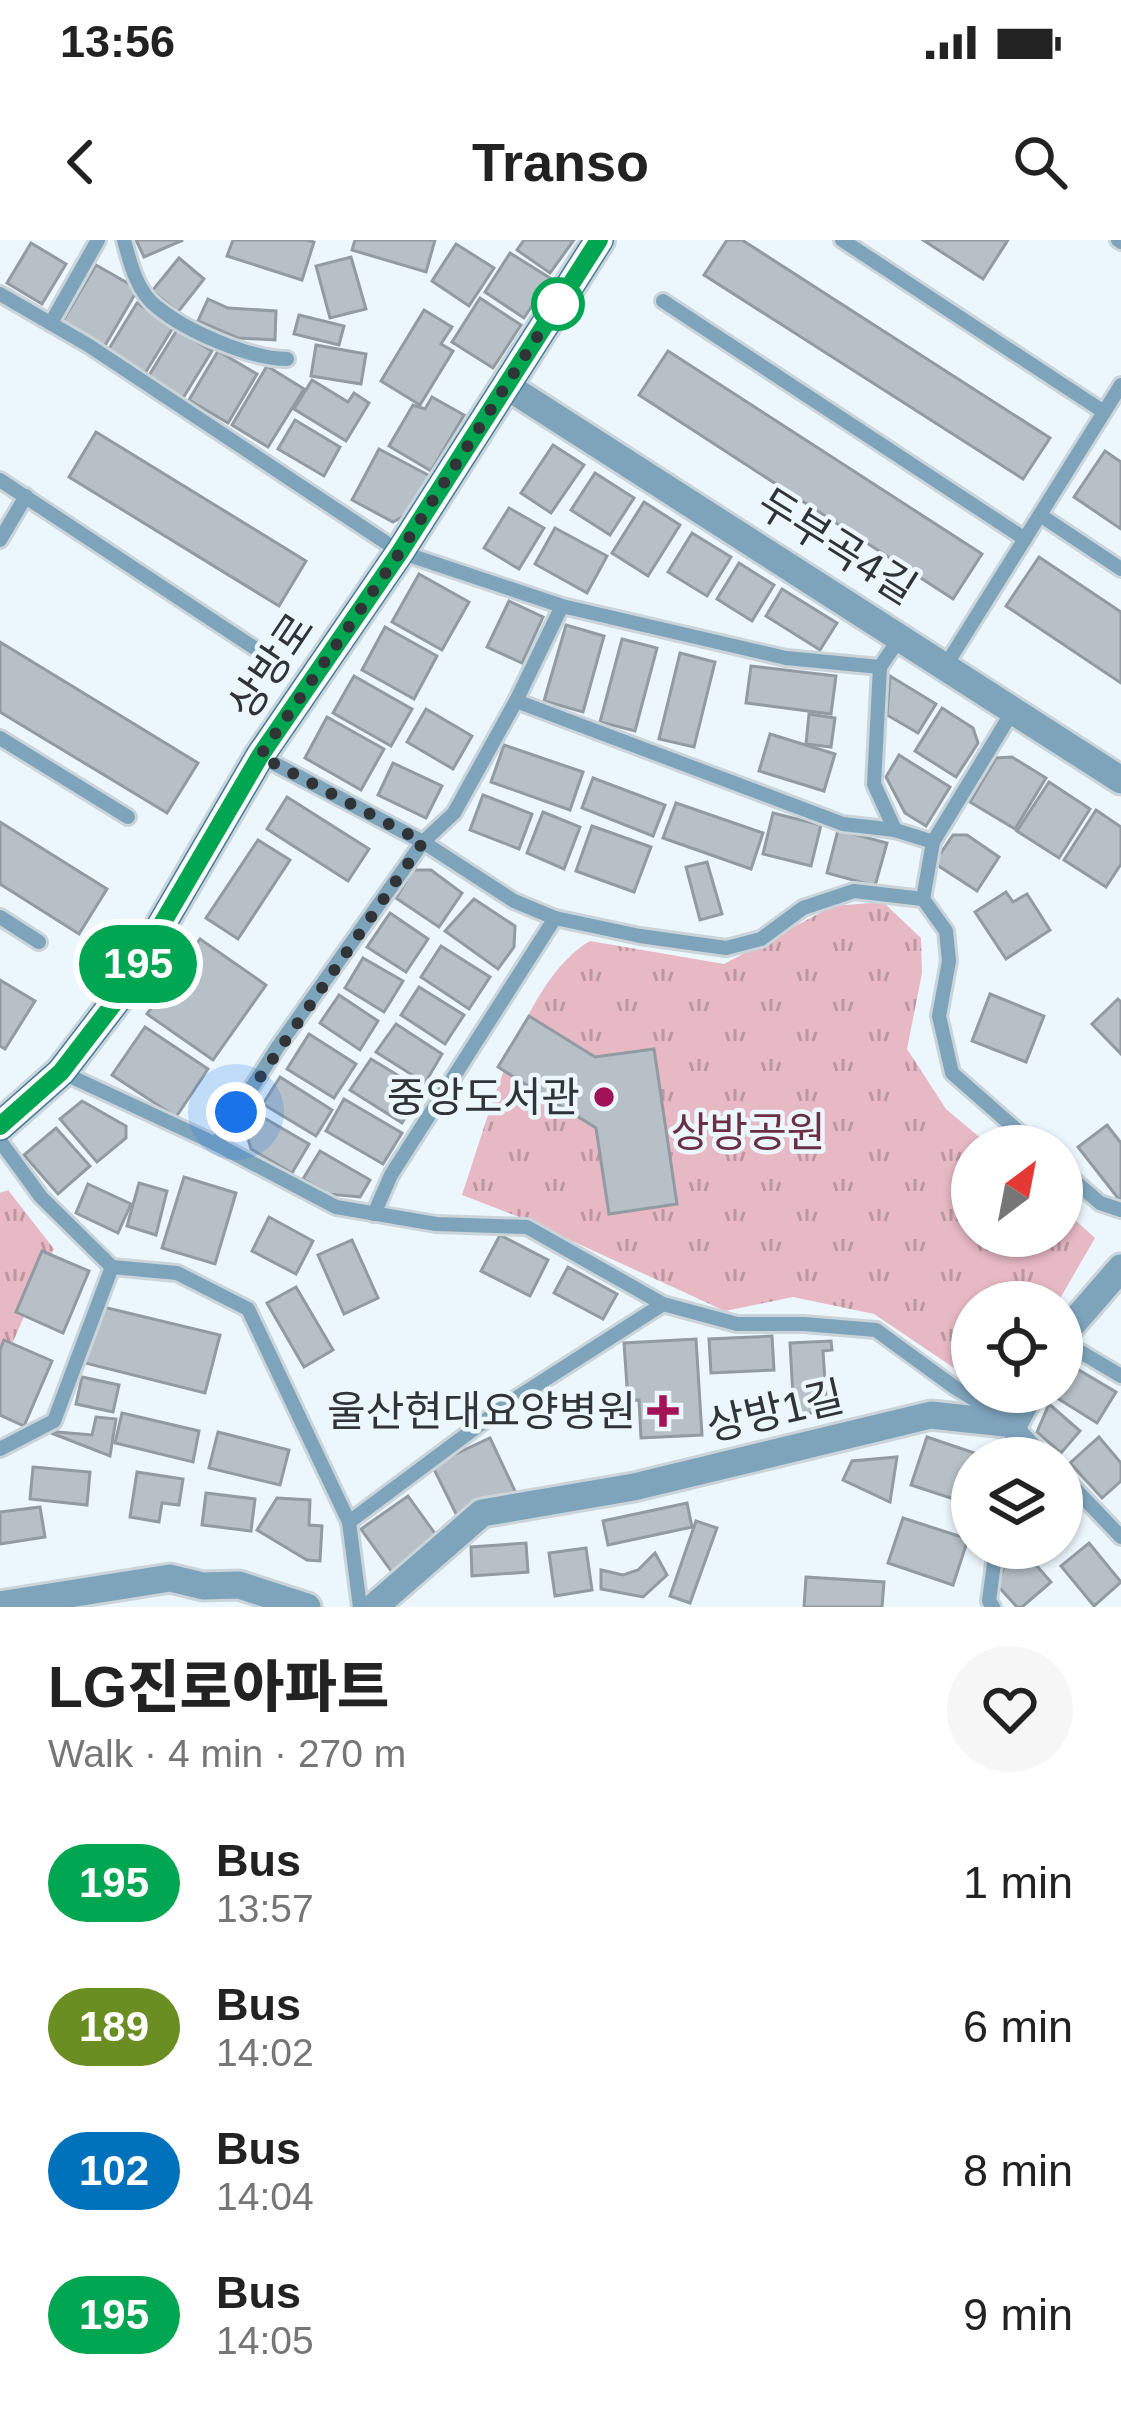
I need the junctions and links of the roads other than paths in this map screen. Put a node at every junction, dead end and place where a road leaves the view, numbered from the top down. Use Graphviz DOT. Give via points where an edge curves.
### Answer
graph roads {
  1 [pos="98,240"];
  2 [pos="124,240"];
  3 [pos="599,240"];
  4 [pos="842,240"];
  5 [pos="0,293"];
  6 [pos="663,301"];
  7 [pos="51,323"];
  8 [pos="287,359"];
  9 [pos="507,386"];
  10 [pos="1118,396"];
  11 [pos="1104,412"];
  12 [pos="0,480"];
  13 [pos="26,496"];
  14 [pos="1040,514"];
  15 [pos="1025,539"];
  16 [pos="0,540"];
  17 [pos="400,552"];
  18 [pos="1121,569"];
  19 [pos="562,606"];
  20 [pos="901,636"];
  21 [pos="259,651"];
  22 [pos="946,664"];
  23 [pos="880,667"];
  24 [pos="516,701"];
  25 [pos="1014,710"];
  26 [pos="0,738"];
  27 [pos="260,756"];
  28 [pos="1121,780"];
  29 [pos="128,817"];
  30 [pos="895,830"];
  31 [pos="423,842"];
  32 [pos="933,842"];
  33 [pos="923,899"];
  34 [pos="0,917"];
  35 [pos="555,918"];
  36 [pos="40,942"];
  37 [pos="61,1072"];
  38 [pos="1011,1125"];
  39 [pos="0,1126"];
  40 [pos="0,1141"];
  41 [pos="215,1144"];
  42 [pos="1083,1188"];
  43 [pos="1121,1210"];
  44 [pos="374,1214"];
  45 [pos="112,1267"];
  46 [pos="1121,1268"];
  47 [pos="663,1304"];
  48 [pos="1083,1313"];
  49 [pos="1083,1352"];
  50 [pos="1121,1376"];
  51 [pos="1020,1413"];
  52 [pos="1014,1424"];
  53 [pos="1012,1437"];
  54 [pos="1026,1437"];
  55 [pos="0,1449"];
  56 [pos="1083,1497"];
  57 [pos="349,1522"];
  58 [pos="1121,1538"];
  59 [pos="993,1569"];
  60 [pos="204,1597"];
  61 [pos="0,1604"];
  62 [pos="307,1607"];
  63 [pos="360,1607"];
  64 [pos="374,1607"];
  65 [pos="993,1607"];
  1 -- 7 [label="lane"];
  2 -- 8 [label="lane" via="154,306 262,359"];
  3 -- 9 [label="street, 상방로"];
  4 -- 11 [label="lane"];
  5 -- 7 [label="lane"];
  6 -- 15 [label="lane"];
  7 -- 17 [label="lane"];
  9 -- 17 [label="street, 상방로"];
  9 -- 20 [label="street, 두부곡4길"];
  10 -- 11 [label="lane"];
  11 -- 14 [label="lane"];
  12 -- 13 [label="lane"];
  13 -- 16 [label="lane"];
  13 -- 21 [label="lane"];
  14 -- 15 [label="lane"];
  14 -- 18 [label="lane"];
  15 -- 22 [label="lane"];
  17 -- 19 [label="lane"];
  17 -- 27 [label="street, 상방로"];
  19 -- 23 [label="lane" via="786,658"];
  19 -- 24 [label="lane"];
  20 -- 22 [label="street, 두부곡4길"];
  20 -- 23 [label="lane"];
  22 -- 25 [label="street, 두부곡4길"];
  23 -- 30 [label="lane" via="874,784"];
  24 -- 30 [label="lane" via="843,824"];
  24 -- 31 [label="lane" via="454,813"];
  25 -- 28 [label="street, 두부곡4길"];
  25 -- 32 [label="lane"];
  26 -- 29 [label="lane"];
  27 -- 31 [label="lane"];
  27 -- 37 [label="street, 상방로" via="121,994"];
  30 -- 32 [label="lane"];
  31 -- 35 [label="lane"];
  31 -- 41 [label="lane"];
  32 -- 33 [label="lane"];
  33 -- 35 [label="lane" via="854,891 726,948"];
  33 -- 38 [label="lane" via="946,931 939,1016 952,1073"];
  34 -- 36 [label="lane"];
  35 -- 44 [label="lane"];
  37 -- 39 [label="street, 상방로"];
  37 -- 41 [label="lane"];
  40 -- 45 [label="lane" via="41,1197"];
  41 -- 44 [label="lane" via="336,1207"];
  42 -- 43 [label="lane"];
  44 -- 47 [label="lane" via="527,1227"];
  45 -- 55 [label="lane" via="54,1420"];
  45 -- 57 [label="lane" via="176,1274 248,1309"];
  46 -- 48 [label="street"];
  47 -- 52 [label="lane" via="737,1324 876,1330"];
  47 -- 57 [label="lane" via="510,1402"];
  49 -- 50 [label="lane"];
  51 -- 52 [label="street"];
  52 -- 53 [label="lane"];
  52 -- 54 [label="lane"];
  52 -- 64 [label="street, 상방1길" via="931,1415 634,1487 482,1513"];
  56 -- 58 [label="lane"];
  57 -- 63 [label="lane"];
  59 -- 65 [label="lane"];
  60 -- 61 [label="street" via="170,1578"];
  60 -- 62 [label="street" via="239,1585"];
}
